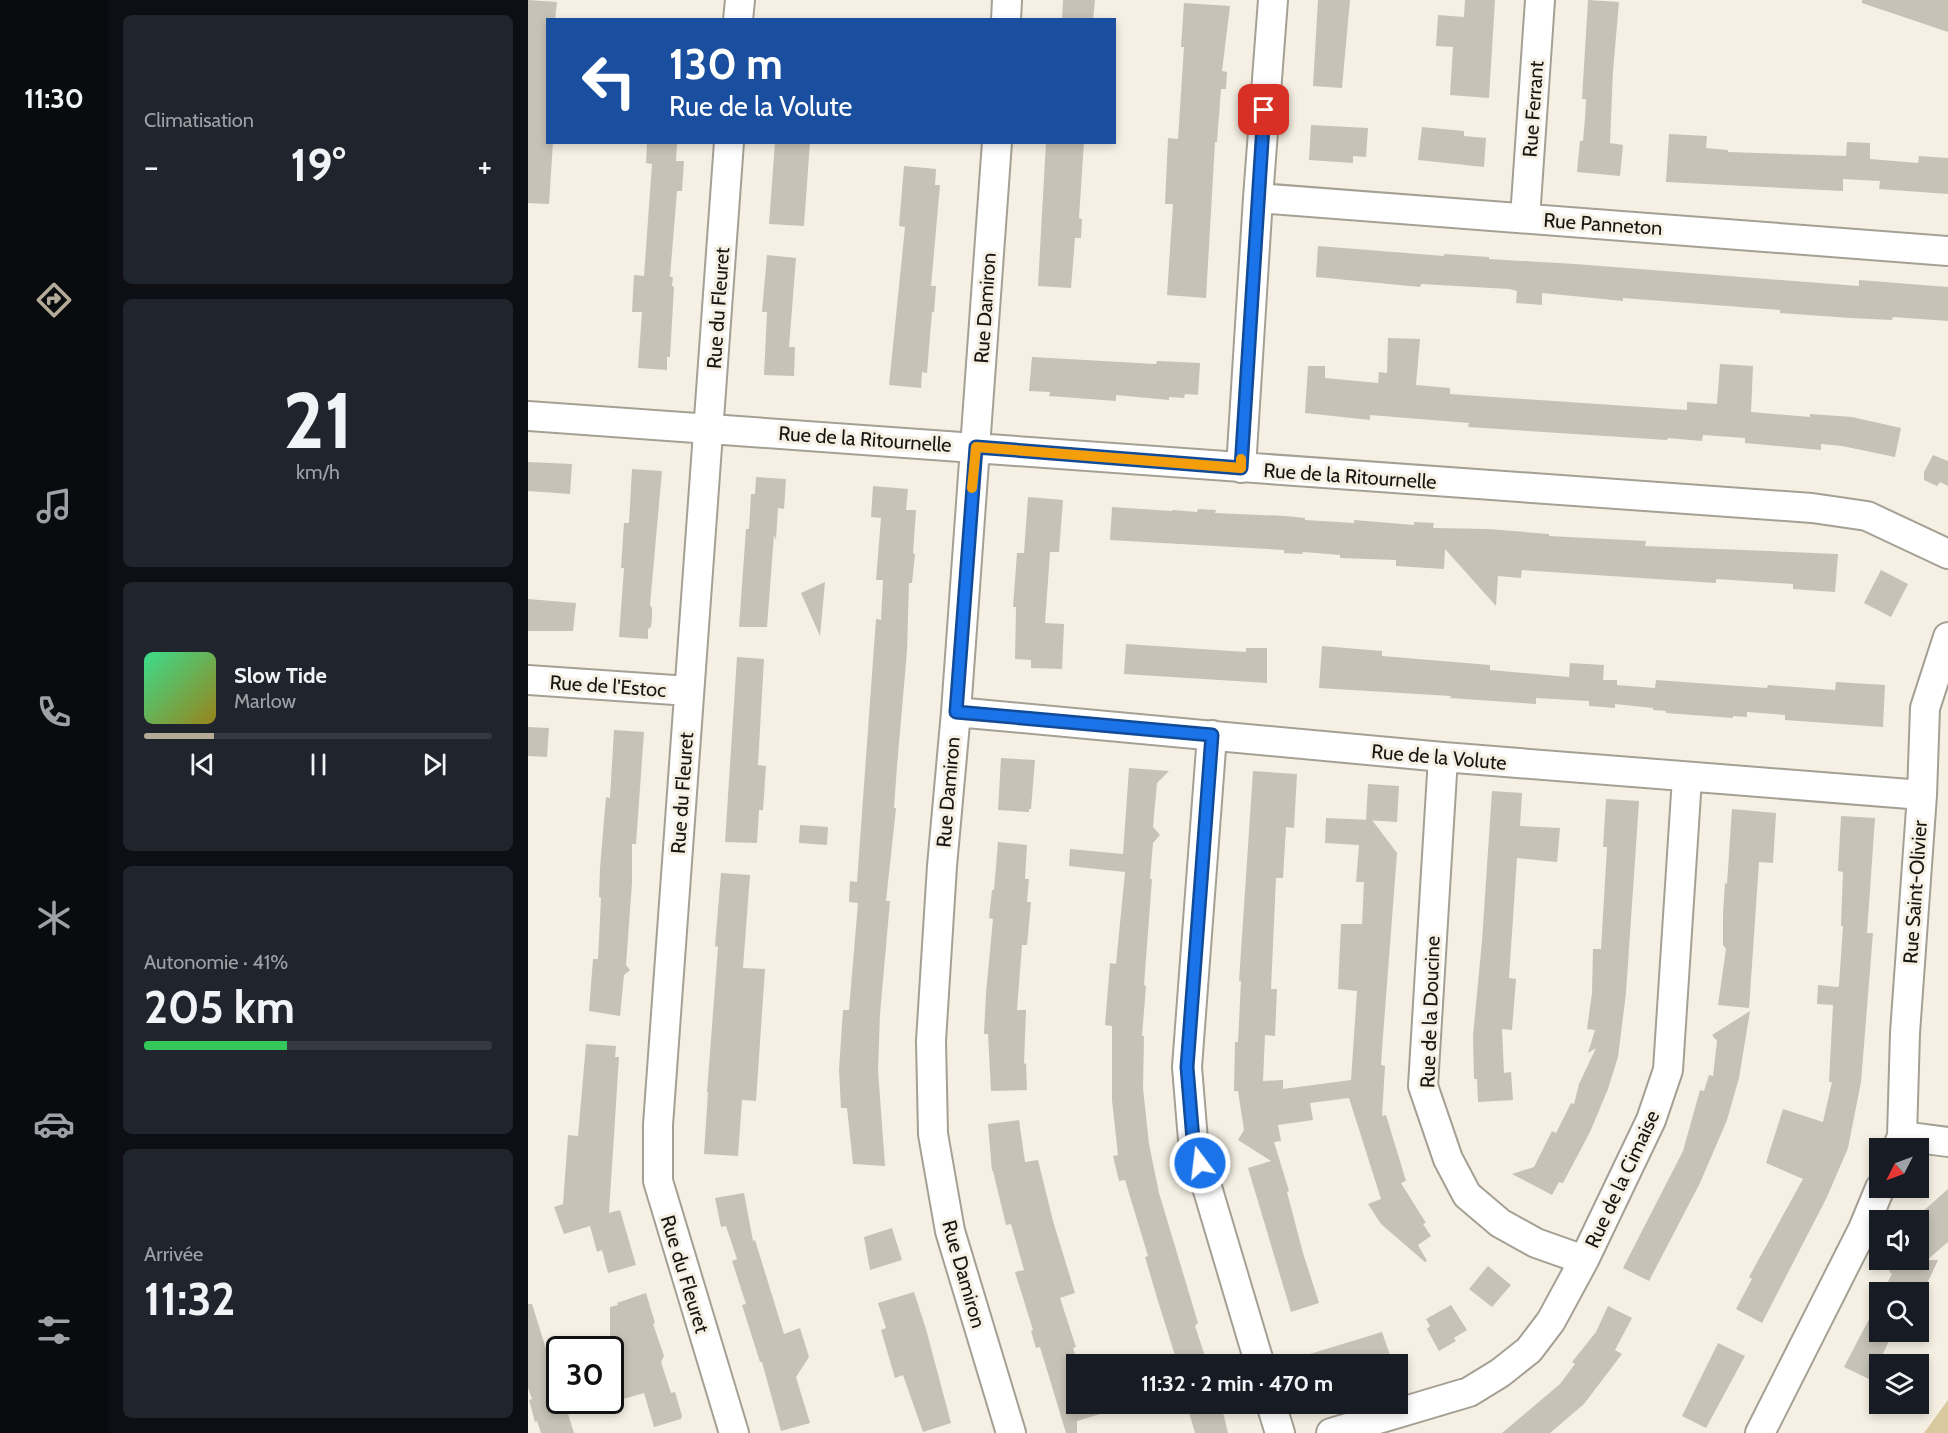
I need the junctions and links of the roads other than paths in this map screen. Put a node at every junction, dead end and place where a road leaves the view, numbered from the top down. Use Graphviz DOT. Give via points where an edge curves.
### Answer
graph roads {
  1 [pos="740,0"];
  2 [pos="1007,0"];
  3 [pos="1273,0"];
  4 [pos="1540,0"];
  5 [pos="738,18"];
  6 [pos="1006,18"];
  7 [pos="729,144"];
  8 [pos="997,144"];
  9 [pos="1258,198"];
  10 [pos="1525,218"];
  11 [pos="1948,251"];
  12 [pos="528,416"];
  13 [pos="709,428"];
  14 [pos="976,447"];
  15 [pos="1241,468"];
  16 [pos="1948,554"];
  17 [pos="1948,637"];
  18 [pos="528,680"];
  19 [pos="689,691"];
  20 [pos="956,712"];
  21 [pos="1212,735"];
  22 [pos="1443,758"];
  23 [pos="1687,778"];
  24 [pos="1922,795"];
  25 [pos="1899,1138"];
  26 [pos="1929,1142"];
  27 [pos="1948,1142"];
  28 [pos="1876,1198"];
  29 [pos="1584,1260"];
  30 [pos="1257,1354"];
  31 [pos="1274,1414"];
  32 [pos="734,1433"];
  33 [pos="1011,1433"];
  34 [pos="1280,1433"];
  35 [pos="1331,1433"];
  36 [pos="1760,1433"];
  1 -- 5 [label="street"];
  2 -- 6 [label="street"];
  3 -- 9 [label="street"];
  4 -- 10 [label="street, Rue Ferrant"];
  7 -- 13 [label="street, Rue du Fleuret"];
  8 -- 14 [label="street, Rue Damiron"];
  9 -- 10 [label="street, Rue Panneton"];
  9 -- 15 [label="street"];
  10 -- 11 [label="street, Rue Panneton"];
  12 -- 13 [label="street, Rue de la Ritournelle"];
  13 -- 14 [label="street, Rue de la Ritournelle"];
  13 -- 19 [label="street, Rue du Fleuret"];
  14 -- 15 [label="street, Rue de la Ritournelle"];
  14 -- 20 [label="street, Rue Damiron"];
  15 -- 16 [label="street, Rue de la Ritournelle" via="1812,508 1867,516"];
  17 -- 24 [label="street, Rue Saint-Olivier" via="1925,708"];
  18 -- 19 [label="street, Rue de l'Estoc"];
  19 -- 32 [label="street, Rue du Fleuret" via="658,1125 658,1181"];
  20 -- 21 [label="street, Rue de la Volute"];
  20 -- 33 [label="street, Rue Damiron" via="931,1041 933,1134 950,1231"];
  21 -- 22 [label="street, Rue de la Volute"];
  21 -- 30 [label="street" via="1188,1096 1193,1140"];
  22 -- 23 [label="street, Rue de la Volute"];
  22 -- 29 [label="street, Rue de la Doucine" via="1423,1086 1448,1159 1467,1195 1500,1223 1536,1243"];
  23 -- 24 [label="street, Rue de la Volute"];
  23 -- 29 [label="street, Rue de la Cimaise" via="1668,1070 1651,1120"];
  24 -- 25 [label="street, Rue Saint-Olivier"];
  26 -- 27 [label="street"];
  28 -- 36 [label="street"];
  29 -- 35 [label="street, Rue de la Cimaise" via="1551,1321 1529,1350 1500,1373 1469,1392"];
  31 -- 34 [label="street"];
}
